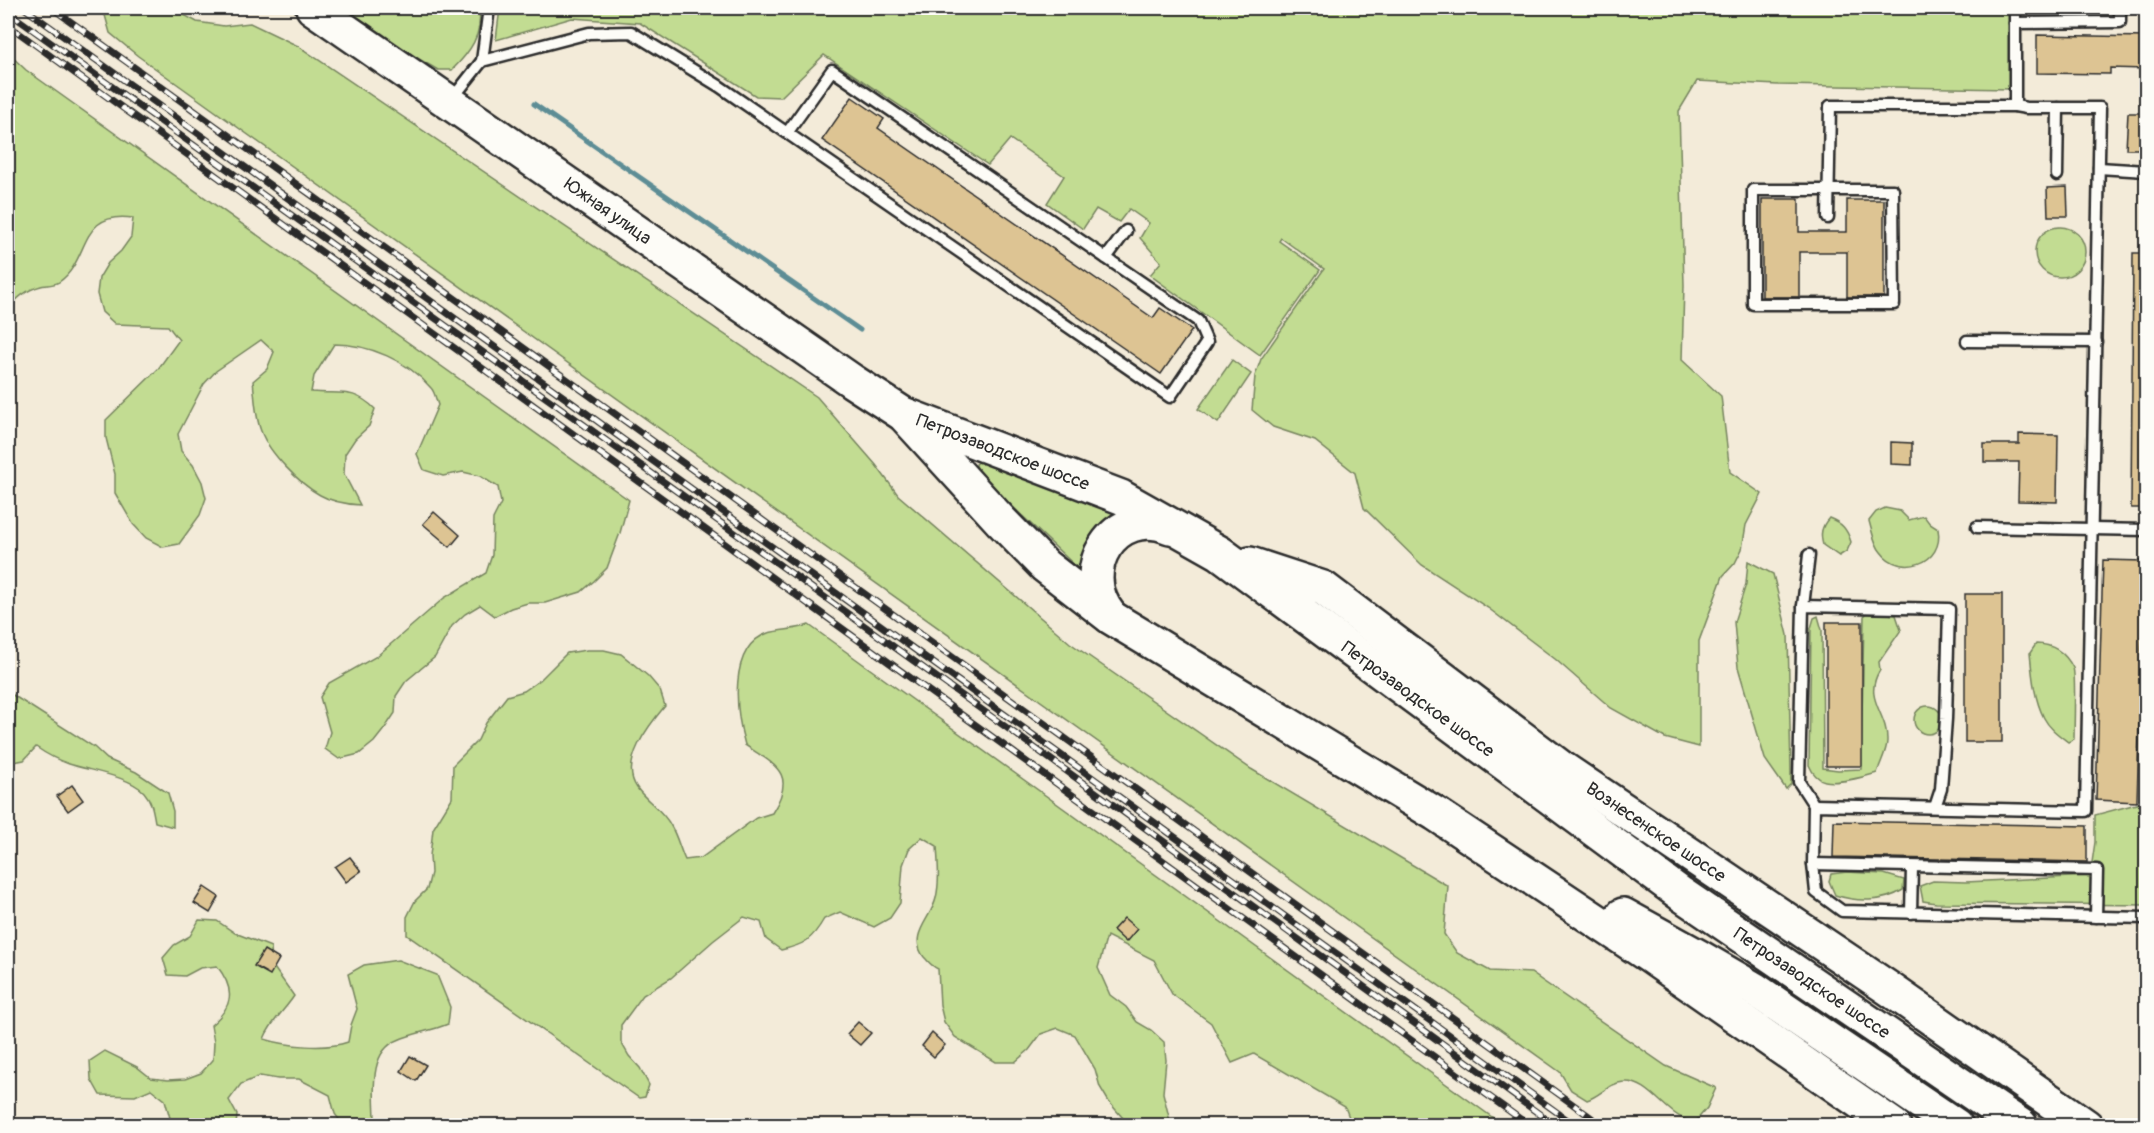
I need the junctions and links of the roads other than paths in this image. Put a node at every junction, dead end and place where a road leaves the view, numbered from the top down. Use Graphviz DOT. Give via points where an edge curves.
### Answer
graph roads {
  1 [pos="313,8"];
  2 [pos="489,8"];
  3 [pos="2015,8"];
  4 [pos="2120,8"];
  5 [pos="2015,23"];
  6 [pos="482,62"];
  7 [pos="450,101"];
  8 [pos="2015,106"];
  9 [pos="2058,108"];
  10 [pos="787,133"];
  11 [pos="2099,168"];
  12 [pos="2146,171"];
  13 [pos="2057,175"];
  14 [pos="1829,190"];
  15 [pos="1828,218"];
  16 [pos="1126,231"];
  17 [pos="1106,258"];
  18 [pos="1967,341"];
  19 [pos="2096,342"];
  20 [pos="903,414"];
  21 [pos="1977,527"];
  22 [pos="2092,528"];
  23 [pos="1177,529"];
  24 [pos="2146,530"];
  25 [pos="1220,553"];
  26 [pos="1809,555"];
  27 [pos="1803,606"];
  28 [pos="1112,618"];
  29 [pos="1814,805"];
  30 [pos="1935,807"];
  31 [pos="1436,814"];
  32 [pos="1813,864"];
  33 [pos="1912,867"];
  34 [pos="1911,912"];
  35 [pos="2096,916"];
  36 [pos="2146,918"];
  37 [pos="1894,1125"];
  38 [pos="1956,1125"];
  39 [pos="2021,1125"];
  40 [pos="2086,1125"];
  1 -- 7 [label="main road, Южная улица"];
  2 -- 6 [label="lane"];
  3 -- 5 [label="lane"];
  4 -- 5 [label="lane" via="2120,22"];
  5 -- 8 [label="lane"];
  6 -- 7 [label="lane"];
  6 -- 10 [label="lane" via="589,33 631,32"];
  7 -- 20 [label="main road, Южная улица"];
  8 -- 9 [label="lane"];
  8 -- 14 [label="lane" via="1830,106"];
  9 -- 11 [label="lane" via="2100,108"];
  9 -- 13 [label="lane"];
  10 -- 17 [label="lane" via="832,70"];
  10 -- 17 [label="lane" via="1170,397 1207,342 1198,321"];
  11 -- 12 [label="lane"];
  11 -- 19 [label="lane"];
  14 -- 14 [label="lane" via="1893,190 1894,304 1753,304 1753,190"];
  14 -- 15 [label="lane"];
  16 -- 17 [label="lane"];
  18 -- 19 [label="lane"];
  19 -- 22 [label="lane"];
  20 -- 23 [label="main road, Петрозаводское шоссе" via="1121,497"];
  20 -- 28 [label="main road, Петрозаводское шоссе" via="1045,566"];
  21 -- 22 [label="lane"];
  22 -- 24 [label="lane"];
  22 -- 30 [label="lane" via="2086,810"];
  23 -- 25 [label="main road, Петрозаводское шоссе"];
  23 -- 28 [label="main road" via="1165,524 1138,524 1114,535 1105,545 1095,570 1095,583 1103,608"];
  25 -- 39 [label="main road, Петрозаводское шоссе" via="1681,894"];
  25 -- 40 [label="main road, Вознесенское шоссе" via="1323,588 1560,767"];
  26 -- 27 [label="lane"];
  27 -- 29 [label="lane" via="1799,782"];
  27 -- 30 [label="lane" via="1949,609 1941,789"];
  28 -- 31 [label="main road, Петрозаводское шоссе"];
  29 -- 30 [label="lane"];
  29 -- 32 [label="lane"];
  31 -- 37 [label="main road, Петрозаводское шоссе"];
  31 -- 38 [label="main road" via="1754,989"];
  32 -- 33 [label="lane"];
  32 -- 34 [label="lane" via="1816,892 1842,911"];
  33 -- 34 [label="lane"];
  33 -- 35 [label="lane" via="2097,870"];
  34 -- 35 [label="lane"];
  35 -- 36 [label="lane"];
}
